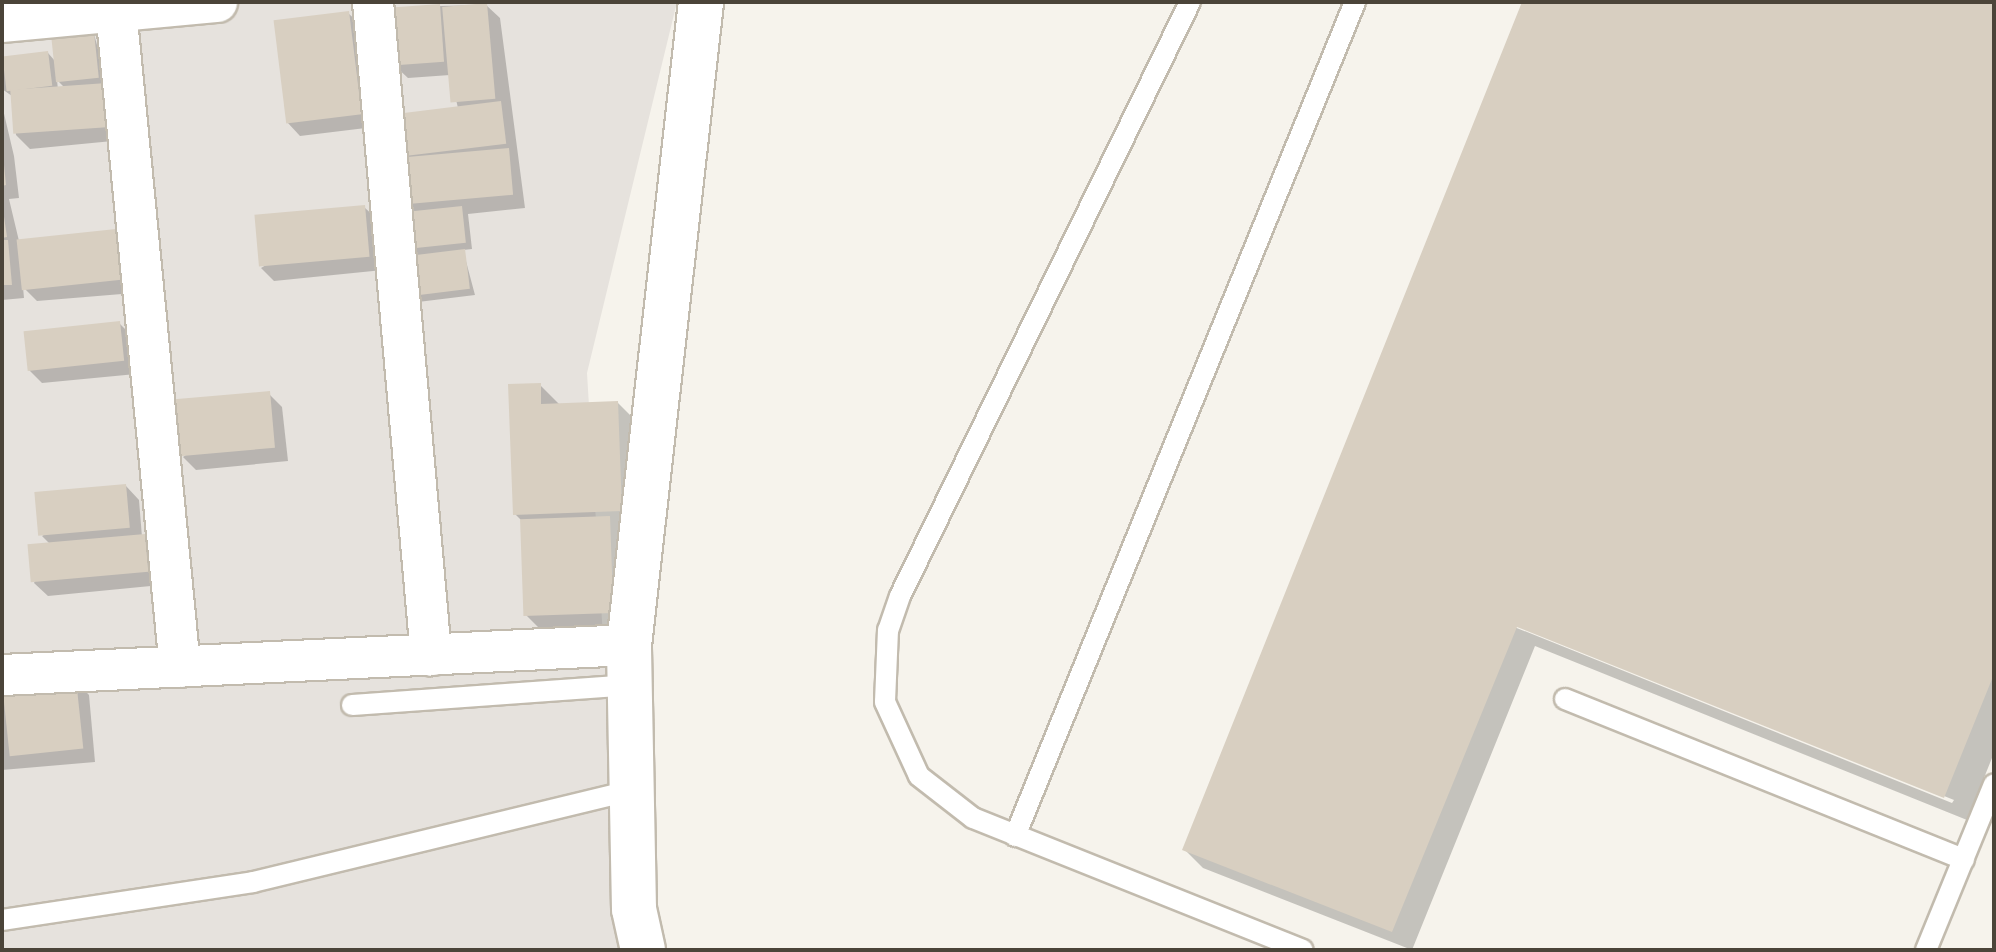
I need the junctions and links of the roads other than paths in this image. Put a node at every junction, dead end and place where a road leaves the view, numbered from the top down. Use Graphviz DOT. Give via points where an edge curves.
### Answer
graph roads {
  1 [pos="217,2"];
  2 [pos="373,2"];
  3 [pos="701,2"];
  4 [pos="1190,2"];
  5 [pos="1355,2"];
  6 [pos="116,10"];
  7 [pos="2,22"];
  8 [pos="431,655"];
  9 [pos="628,665"];
  10 [pos="180,667"];
  11 [pos="2,675"];
  12 [pos="1565,699"];
  13 [pos="352,705"];
  14 [pos="1994,784"];
  15 [pos="629,791"];
  16 [pos="1015,836"];
  17 [pos="1964,859"];
  18 [pos="2,920"];
  19 [pos="643,950"];
  20 [pos="1303,950"];
  21 [pos="1926,950"];
  1 -- 6 [label="street"];
  2 -- 8 [label="street"];
  3 -- 9 [label="street"];
  4 -- 16 [label="lane" via="888,630 885,702 919,776 973,818"];
  5 -- 16 [label="lane"];
  6 -- 7 [label="street"];
  6 -- 10 [label="street"];
  8 -- 9 [label="street"];
  8 -- 10 [label="street"];
  9 -- 13 [label="lane"];
  9 -- 15 [label="street"];
  10 -- 11 [label="street"];
  12 -- 17 [label="lane"];
  14 -- 17 [label="lane"];
  15 -- 18 [label="lane" via="253,882"];
  15 -- 19 [label="street" via="634,909"];
  16 -- 20 [label="lane"];
  17 -- 21 [label="lane"];
}
